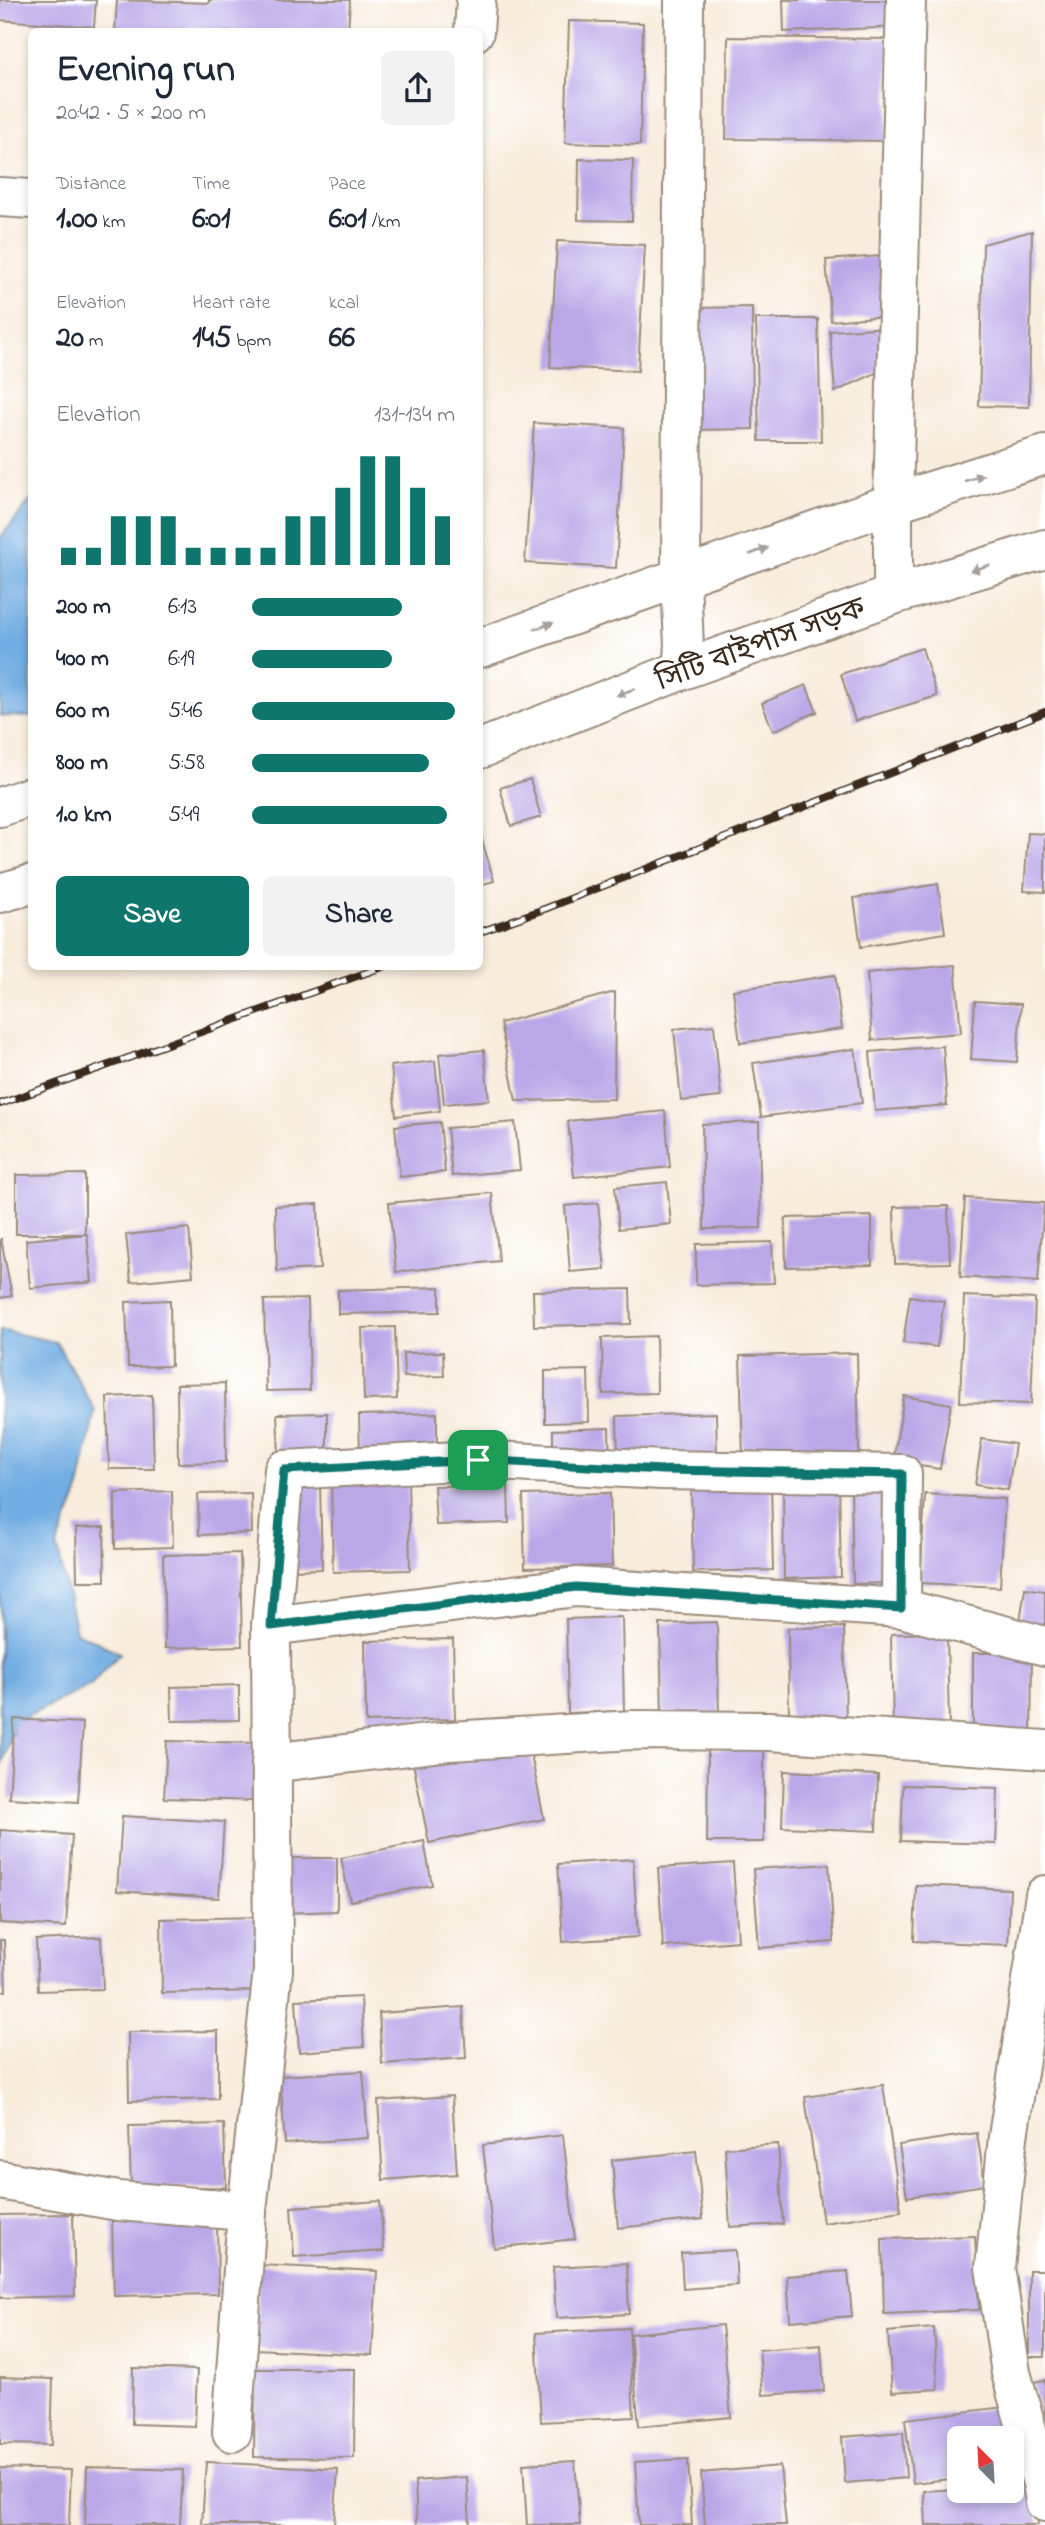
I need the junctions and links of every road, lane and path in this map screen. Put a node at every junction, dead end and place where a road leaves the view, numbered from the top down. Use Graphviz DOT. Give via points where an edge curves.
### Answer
graph roads {
  1 [pos="476,0"];
  2 [pos="684,0"];
  3 [pos="906,0"];
  4 [pos="474,28"];
  5 [pos="0,197"];
  6 [pos="28,199"];
  7 [pos="1045,455"];
  8 [pos="893,503"];
  9 [pos="1045,549"];
  10 [pos="681,579"];
  11 [pos="893,595"];
  12 [pos="483,647"];
  13 [pos="685,669"];
  14 [pos="483,748"];
  15 [pos="28,797"];
  16 [pos="0,807"];
  17 [pos="28,885"];
  18 [pos="0,893"];
  19 [pos="901,1608"];
  20 [pos="271,1626"];
  21 [pos="1045,1646"];
  22 [pos="1045,1750"];
  23 [pos="271,1763"];
  24 [pos="1045,1895"];
  25 [pos="0,2180"];
  26 [pos="247,2211"];
  27 [pos="232,2432"];
  28 [pos="1045,2502"];
  1 -- 4 [label="street"];
  2 -- 10 [label="street"];
  3 -- 8 [label="street"];
  5 -- 6 [label="street"];
  8 -- 7 [label="street, one-way"];
  10 -- 8 [label="street, one-way"];
  8 -- 11 [label="street"];
  9 -- 11 [label="street, সিটি বাইপাস সড়ক, one-way"];
  12 -- 10 [label="street, one-way"];
  10 -- 13 [label="street"];
  11 -- 13 [label="street, সিটি বাইপাস সড়ক"];
  13 -- 14 [label="street, সিটি বাইপাস সড়ক, one-way"];
  15 -- 16 [label="street"];
  17 -- 18 [label="street"];
  19 -- 20 [label="street" via="576,1587"];
  19 -- 20 [label="street" via="902,1474 662,1470 478,1460 284,1470"];
  19 -- 21 [label="street"];
  20 -- 23 [label="street"];
  22 -- 23 [label="street" via="770,1731 633,1730 450,1741"];
  23 -- 26 [label="street" via="273,1970"];
  24 -- 28 [label="street" via="1008,2137 995,2267 1011,2373"];
  25 -- 26 [label="street" via="118,2200"];
  26 -- 27 [label="street"];
}
